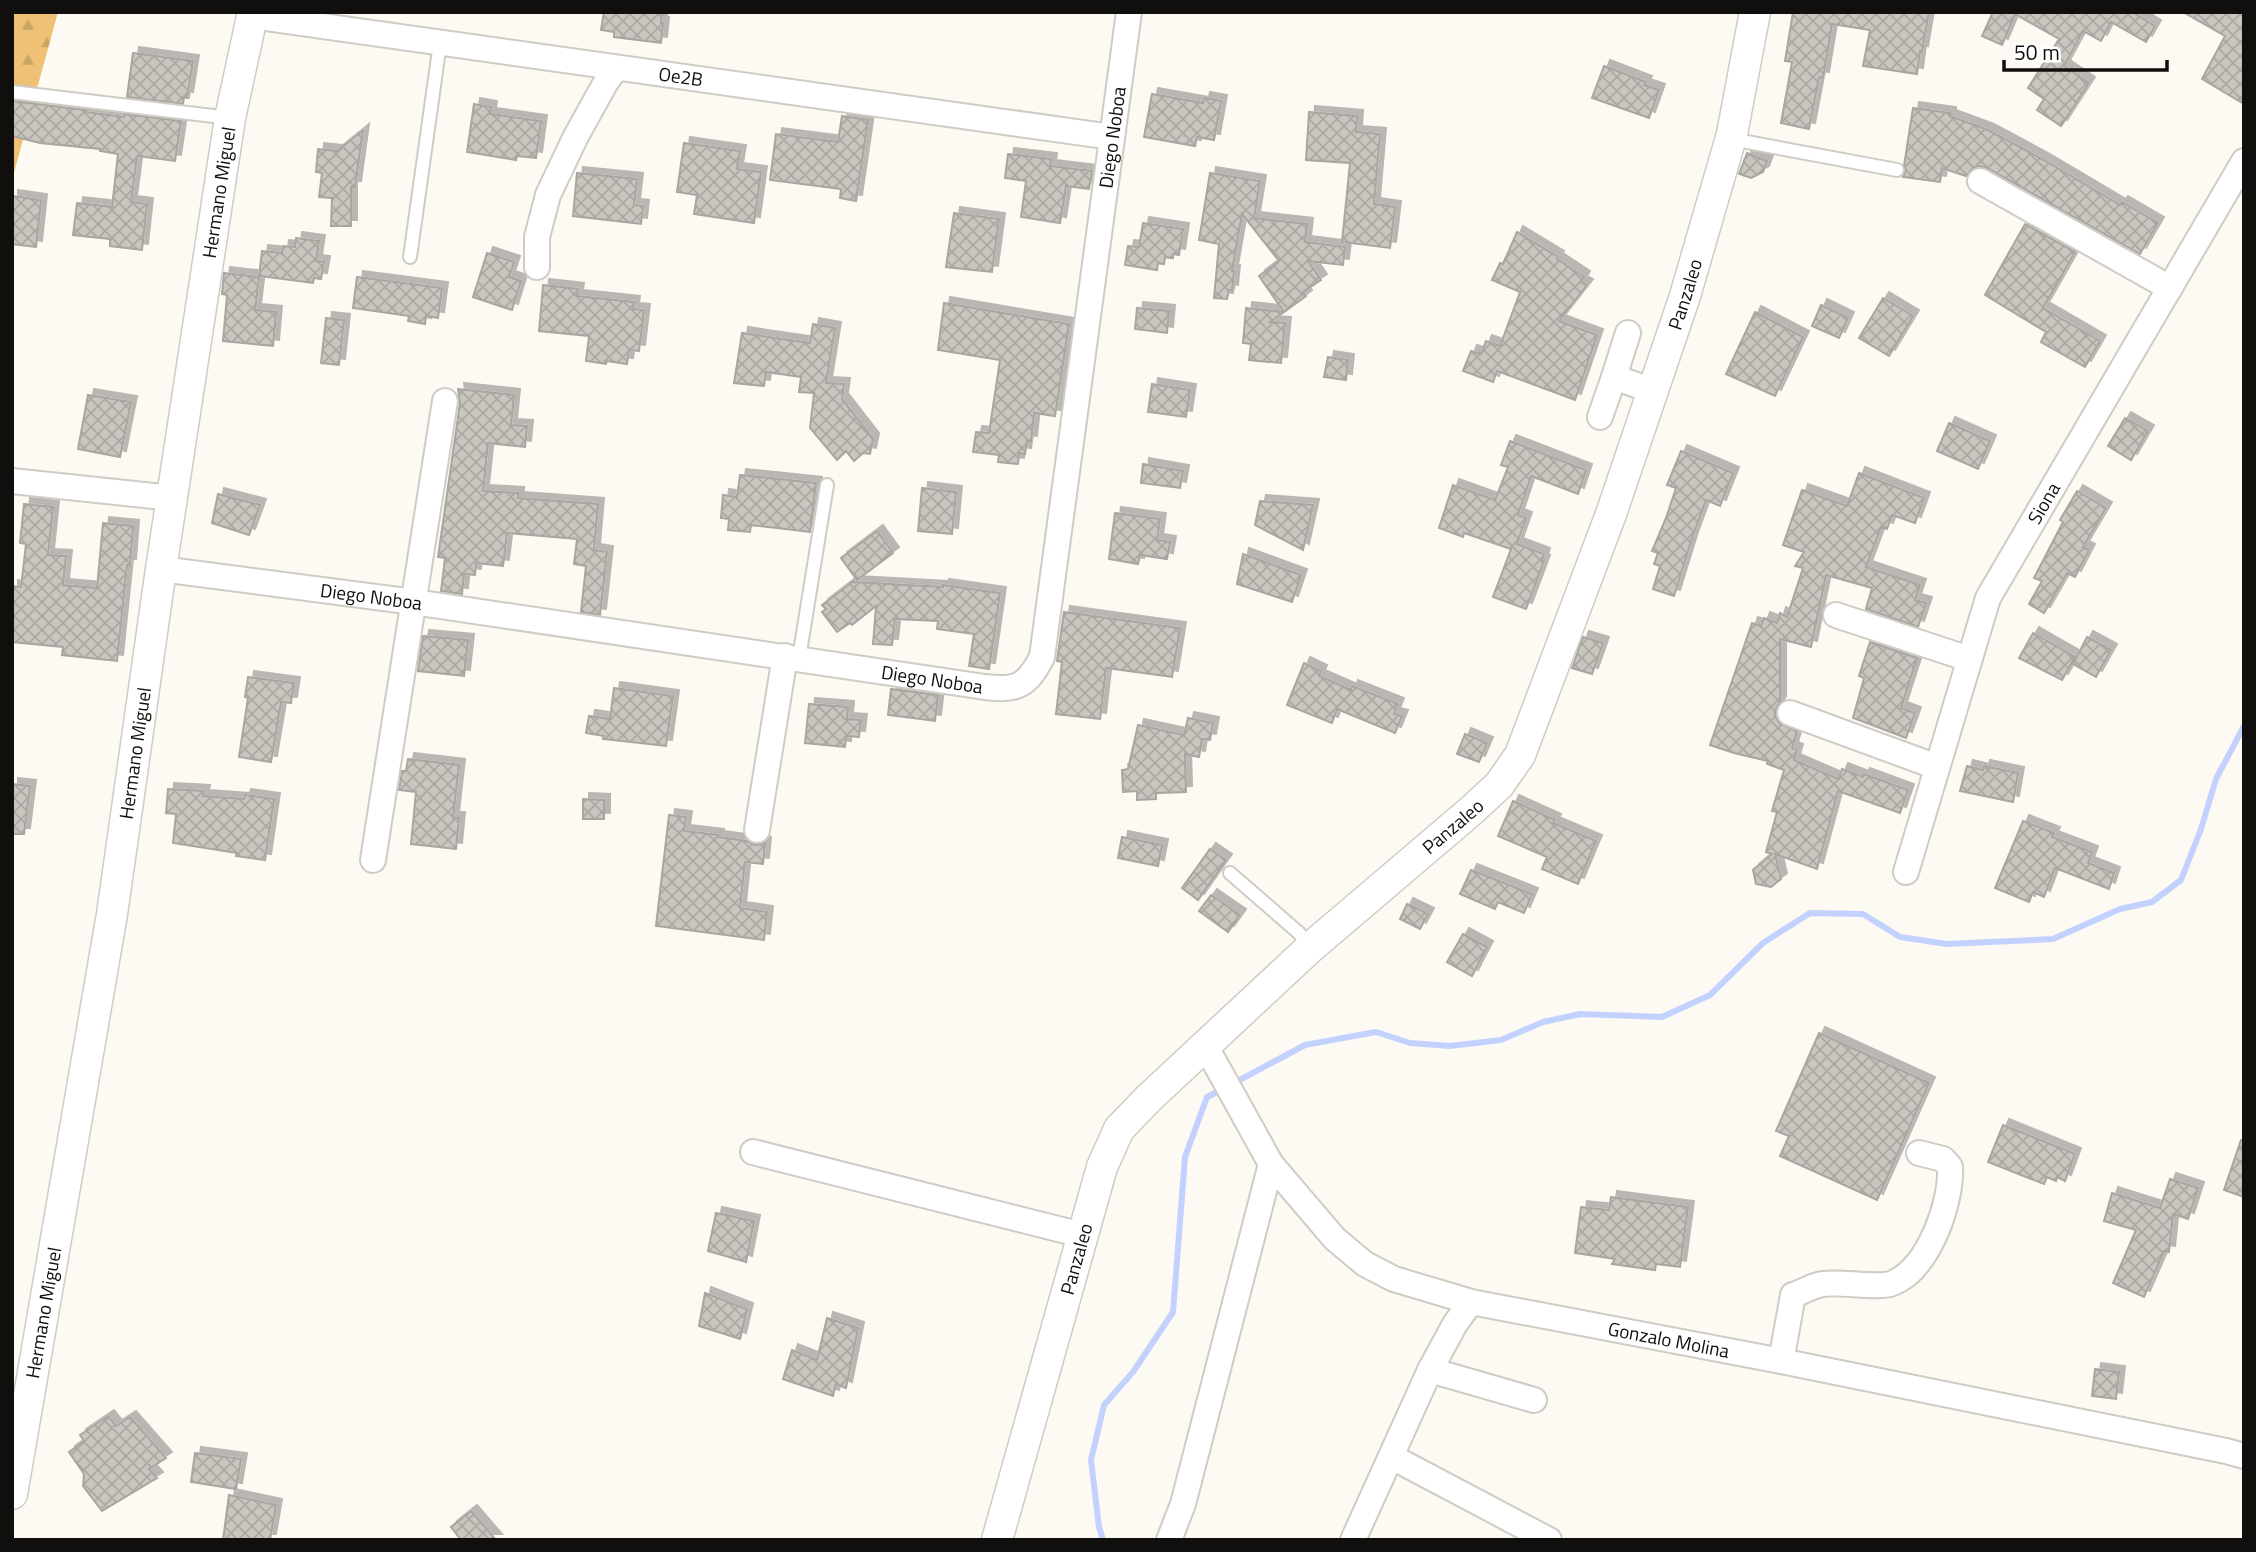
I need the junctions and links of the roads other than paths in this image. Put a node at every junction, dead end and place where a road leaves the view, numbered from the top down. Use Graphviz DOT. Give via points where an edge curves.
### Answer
graph roads {
  1 [pos="1129,12"];
  2 [pos="1755,12"];
  3 [pos="252,14"];
  4 [pos="440,43"];
  5 [pos="616,68"];
  6 [pos="12,92"];
  7 [pos="230,118"];
  8 [pos="1112,137"];
  9 [pos="1731,139"];
  10 [pos="2244,161"];
  11 [pos="1897,170"];
  12 [pos="1980,181"];
  13 [pos="410,257"];
  14 [pos="537,267"];
  15 [pos="2169,288"];
  16 [pos="1628,333"];
  17 [pos="1614,377"];
  18 [pos="1653,391"];
  19 [pos="444,401"];
  20 [pos="1600,417"];
  21 [pos="12,481"];
  22 [pos="827,485"];
  23 [pos="172,498"];
  24 [pos="161,569"];
  25 [pos="414,602"];
  26 [pos="1836,615"];
  27 [pos="792,657"];
  28 [pos="1969,659"];
  29 [pos="1790,713"];
  30 [pos="1937,767"];
  31 [pos="757,830"];
  32 [pos="373,860"];
  33 [pos="1906,872"];
  34 [pos="1230,873"];
  35 [pos="1310,948"];
  36 [pos="1205,1045"];
  37 [pos="753,1152"];
  38 [pos="1919,1153"];
  39 [pos="1270,1164"];
  40 [pos="1082,1235"];
  41 [pos="1471,1302"];
  42 [pos="1781,1361"];
  43 [pos="1430,1370"];
  44 [pos="1534,1400"];
  45 [pos="2244,1456"];
  46 [pos="1392,1457"];
  47 [pos="12,1494"];
  48 [pos="997,1540"];
  49 [pos="1169,1540"];
  50 [pos="1353,1540"];
  51 [pos="1549,1540"];
  1 -- 8 [label="street, Diego Noboa"];
  2 -- 9 [label="street, Panzaleo"];
  3 -- 4 [label="street, Oe2B"];
  3 -- 7 [label="street, Hermano Miguel"];
  4 -- 5 [label="street, Oe2B"];
  4 -- 13 [label="lane"];
  5 -- 8 [label="street, Oe2B"];
  5 -- 14 [label="street" via="548,195 537,237"];
  6 -- 7 [label="lane"];
  7 -- 23 [label="street, Hermano Miguel"];
  8 -- 27 [label="street, Diego Noboa" via="1042,657 1033,675 1018,687 1004,690"];
  9 -- 11 [label="lane"];
  9 -- 18 [label="street, Panzaleo"];
  10 -- 15 [label="street, Siona"];
  12 -- 15 [label="street"];
  15 -- 28 [label="street, Siona" via="1988,598"];
  16 -- 17 [label="street"];
  17 -- 18 [label="street"];
  17 -- 20 [label="street"];
  18 -- 35 [label="street, Panzaleo" via="1520,755 1499,785 1472,810"];
  19 -- 25 [label="street"];
  21 -- 23 [label="street"];
  22 -- 27 [label="lane"];
  23 -- 24 [label="street, Hermano Miguel"];
  24 -- 25 [label="street, Diego Noboa"];
  24 -- 47 [label="street, Hermano Miguel" via="112,914"];
  25 -- 27 [label="street, Diego Noboa"];
  25 -- 32 [label="street"];
  26 -- 28 [label="street"];
  27 -- 31 [label="street"];
  28 -- 30 [label="street, Siona"];
  29 -- 30 [label="street"];
  30 -- 33 [label="street, Siona"];
  34 -- 35 [label="lane"];
  35 -- 36 [label="street, Panzaleo"];
  36 -- 39 [label="street, Gonzalo Molina"];
  36 -- 40 [label="street, Panzaleo" via="1119,1129 1102,1167"];
  37 -- 40 [label="street"];
  38 -- 42 [label="street" via="1942,1159 1950,1167 1944,1208 1927,1251 1892,1284 1823,1284 1793,1295"];
  39 -- 41 [label="street, Gonzalo Molina" via="1335,1239 1365,1264 1394,1279"];
  39 -- 49 [label="street" via="1183,1504"];
  40 -- 48 [label="street, Panzaleo"];
  41 -- 42 [label="street, Gonzalo Molina"];
  41 -- 43 [label="street"];
  42 -- 45 [label="street, Gonzalo Molina"];
  43 -- 44 [label="street"];
  43 -- 46 [label="street"];
  46 -- 50 [label="street"];
  46 -- 51 [label="street"];
}
